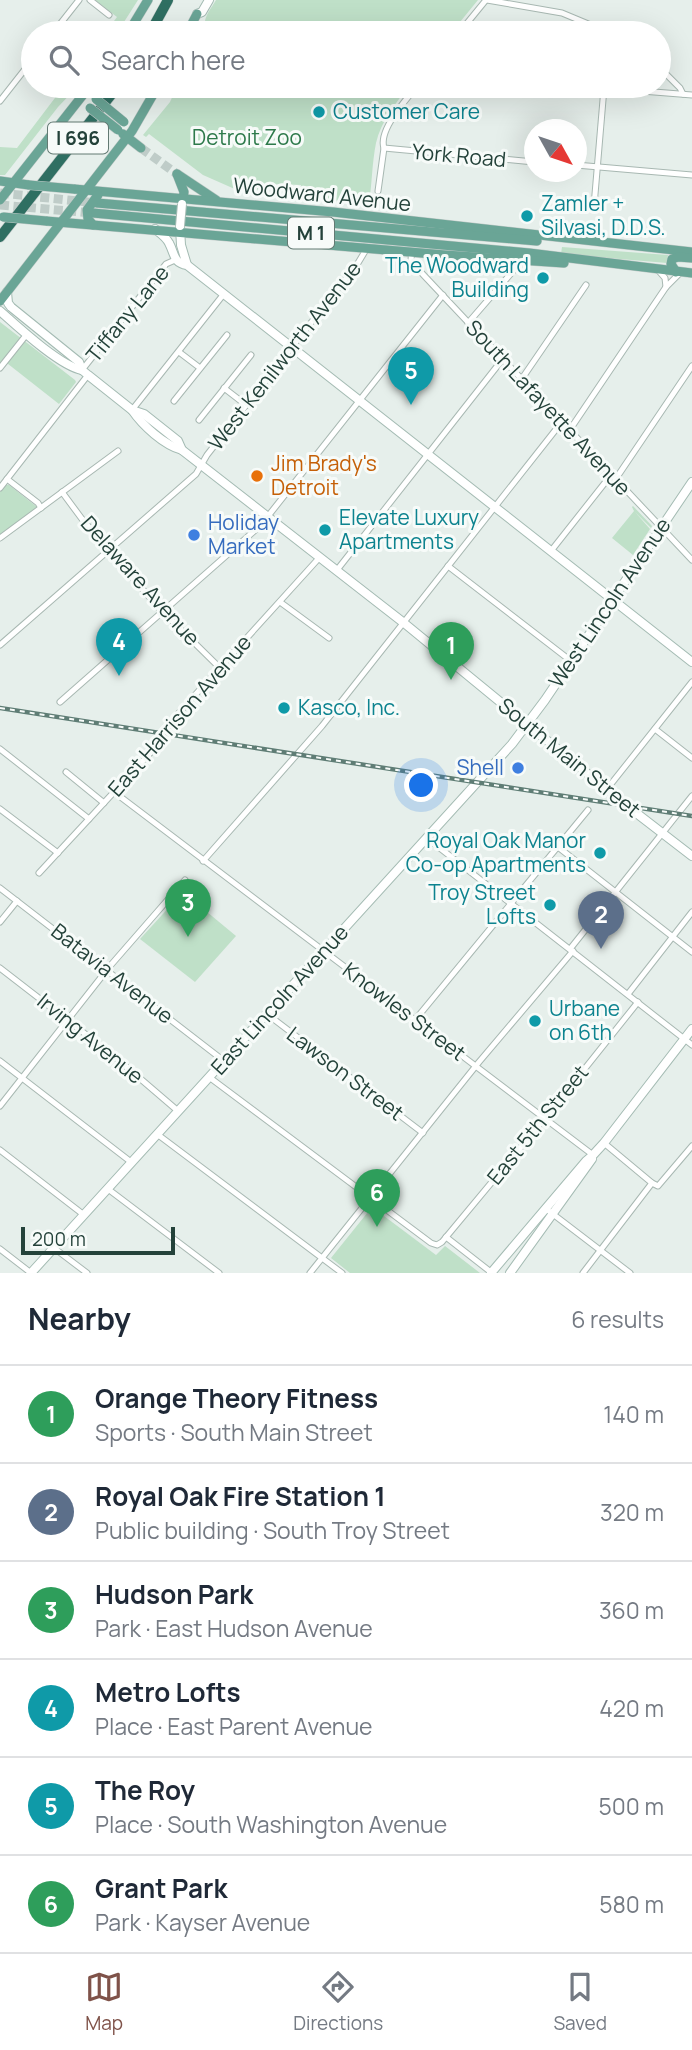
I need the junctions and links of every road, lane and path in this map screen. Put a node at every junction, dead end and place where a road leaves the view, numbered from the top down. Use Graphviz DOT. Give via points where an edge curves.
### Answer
graph roads {
  1 [pos="79,0"];
  2 [pos="90,0"];
  3 [pos="148,0"];
  4 [pos="168,0"];
  5 [pos="209,0"];
  6 [pos="486,0"];
  7 [pos="197,14"];
  8 [pos="109,15"];
  9 [pos="62,21"];
  10 [pos="135,21"];
  11 [pos="157,21"];
  12 [pos="193,21"];
  13 [pos="469,21"];
  14 [pos="581,21"];
  15 [pos="21,74"];
  16 [pos="671,80"];
  17 [pos="671,93"];
  18 [pos="683,94"];
  19 [pos="692,95"];
  20 [pos="79,98"];
  21 [pos="95,98"];
  22 [pos="109,98"];
  23 [pos="151,98"];
  24 [pos="408,98"];
  25 [pos="603,98"];
  26 [pos="0,101"];
  27 [pos="72,107"];
  28 [pos="139,120"];
  29 [pos="121,126"];
  30 [pos="127,137"];
  31 [pos="141,148"];
  32 [pos="384,148"];
  33 [pos="524,161"];
  34 [pos="587,166"];
  35 [pos="597,167"];
  36 [pos="692,175"];
  37 [pos="0,181"];
  38 [pos="13,183"];
  39 [pos="88,190"];
  40 [pos="378,191"];
  41 [pos="106,192"];
  42 [pos="0,200"];
  43 [pos="183,202"];
  44 [pos="220,202"];
  45 [pos="97,203"];
  46 [pos="594,206"];
  47 [pos="93,213"];
  48 [pos="1,217"];
  49 [pos="62,222"];
  50 [pos="93,225"];
  51 [pos="155,229"];
  52 [pos="180,229"];
  53 [pos="0,237"];
  54 [pos="640,247"];
  55 [pos="367,248"];
  56 [pos="412,252"];
  57 [pos="692,252"];
  58 [pos="692,258"];
  59 [pos="175,260"];
  60 [pos="518,260"];
  61 [pos="187,265"];
  62 [pos="636,267"];
  63 [pos="658,270"];
  64 [pos="678,272"];
  65 [pos="692,273"];
  66 [pos="586,285"];
  67 [pos="666,287"];
  68 [pos="4,294"];
  69 [pos="223,295"];
  70 [pos="443,295"];
  71 [pos="0,301"];
  72 [pos="0,311"];
  73 [pos="468,323"];
  74 [pos="27,334"];
  75 [pos="227,335"];
  76 [pos="292,348"];
  77 [pos="64,349"];
  78 [pos="179,352"];
  79 [pos="251,355"];
  80 [pos="502,360"];
  81 [pos="692,366"];
  82 [pos="0,368"];
  83 [pos="200,368"];
  84 [pos="85,373"];
  85 [pos="521,380"];
  86 [pos="224,388"];
  87 [pos="174,401"];
  88 [pos="360,401"];
  89 [pos="246,405"];
  90 [pos="132,410"];
  91 [pos="198,420"];
  92 [pos="561,423"];
  93 [pos="569,432"];
  94 [pos="118,451"];
  95 [pos="428,454"];
  96 [pos="201,465"];
  97 [pos="613,477"];
  98 [pos="7,479"];
  99 [pos="692,482"];
  100 [pos="0,488"];
  101 [pos="62,492"];
  102 [pos="495,507"];
  103 [pos="41,508"];
  104 [pos="268,517"];
  105 [pos="660,528"];
  106 [pos="0,538"];
  107 [pos="109,550"];
  108 [pos="551,551"];
  109 [pos="320,557"];
  110 [pos="692,560"];
  111 [pos="448,566"];
  112 [pos="337,570"];
  113 [pos="612,600"];
  114 [pos="280,602"];
  115 [pos="162,611"];
  116 [pos="404,623"];
  117 [pos="329,638"];
  118 [pos="0,645"];
  119 [pos="571,661"];
  120 [pos="692,662"];
  121 [pos="220,668"];
  122 [pos="692,682"];
  123 [pos="60,702"];
  124 [pos="527,725"];
  125 [pos="655,729"];
  126 [pos="0,749"];
  127 [pos="692,758"];
  128 [pos="66,772"];
  129 [pos="607,789"];
  130 [pos="114,792"];
  131 [pos="692,796"];
  132 [pos="104,803"];
  133 [pos="0,808"];
  134 [pos="588,810"];
  135 [pos="89,819"];
  136 [pos="662,833"];
  137 [pos="428,838"];
  138 [pos="558,846"];
  139 [pos="58,853"];
  140 [pos="692,856"];
  141 [pos="203,861"];
  142 [pos="39,873"];
  143 [pos="185,880"];
  144 [pos="0,888"];
  145 [pos="615,892"];
  146 [pos="17,901"];
  147 [pos="512,904"];
  148 [pos="692,912"];
  149 [pos="0,922"];
  150 [pos="673,937"];
  151 [pos="572,950"];
  152 [pos="324,952"];
  153 [pos="692,952"];
  154 [pos="0,968"];
  155 [pos="107,970"];
  156 [pos="628,994"];
  157 [pos="638,1002"];
  158 [pos="267,1014"];
  159 [pos="68,1020"];
  160 [pos="415,1020"];
  161 [pos="692,1029"];
  162 [pos="688,1042"];
  163 [pos="0,1061"];
  164 [pos="224,1061"];
  165 [pos="476,1066"];
  166 [pos="209,1077"];
  167 [pos="22,1078"];
  168 [pos="0,1106"];
  169 [pos="178,1111"];
  170 [pos="545,1118"];
  171 [pos="423,1132"];
  172 [pos="157,1134"];
  173 [pos="604,1143"];
  174 [pos="692,1146"];
  175 [pos="0,1150"];
  176 [pos="593,1155"];
  177 [pos="131,1162"];
  178 [pos="652,1183"];
  179 [pos="108,1189"];
  180 [pos="371,1199"];
  181 [pos="549,1211"];
  182 [pos="84,1215"];
  183 [pos="446,1237"];
  184 [pos="0,1248"];
  185 [pos="54,1248"];
  186 [pos="600,1250"];
  187 [pos="322,1258"];
  188 [pos="31,1273"];
  189 [pos="87,1273"];
  190 [pos="219,1273"];
  191 [pos="310,1273"];
  192 [pos="342,1273"];
  193 [pos="491,1273"];
  194 [pos="510,1273"];
  195 [pos="583,1273"];
  196 [pos="629,1273"];
  1 -- 9 [label="street"];
  2 -- 8 [label="street"];
  3 -- 10 [label="main road"];
  4 -- 11 [label="highway"];
  5 -- 7 [label="main road"];
  6 -- 13 [label="street"];
  6 -- 14 [label="street" via="562,13"];
  7 -- 12 [label="main road"];
  15 -- 26 [label="street"];
  16 -- 18 [label="street"];
  17 -- 18 [label="street"];
  18 -- 19 [label="street"];
  20 -- 27 [label="main road"];
  21 -- 29 [label="main road, bridge"];
  22 -- 53 [label="highway, I 696"];
  23 -- 28 [label="main road"];
  24 -- 32 [label="street" via="391,121"];
  25 -- 35 [label="street"];
  27 -- 29 [label="main road, bridge" via="90,108"];
  27 -- 38 [label="main road"];
  28 -- 29 [label="main road"];
  28 -- 30 [label="main road"];
  29 -- 30 [label="main road"];
  30 -- 31 [label="main road"];
  30 -- 39 [label="main road"];
  32 -- 33 [label="street, York Road"];
  32 -- 40 [label="street"];
  34 -- 35 [label="street"];
  35 -- 36 [label="street"];
  35 -- 46 [label="street"];
  37 -- 38 [label="main road, Woodward Avenue"];
  38 -- 39 [label="main road, Woodward Avenue, bridge"];
  38 -- 42 [label="main road"];
  39 -- 41 [label="main road, Woodward Avenue"];
  39 -- 49 [label="main road"];
  41 -- 43 [label="main road, Woodward Avenue"];
  41 -- 50 [label="main road" via="87,208"];
  43 -- 44 [label="main road, Woodward Avenue"];
  43 -- 44 [label="main road" via="177,174"];
  43 -- 52 [label="main road, bridge"];
  44 -- 54 [label="main road, Woodward Avenue"];
  45 -- 54 [label="main road, Woodward Avenue / M 1"];
  47 -- 62 [label="main road, Woodward Avenue / M 1"];
  48 -- 49 [label="main road, Woodward Avenue, bridge"];
  49 -- 50 [label="main road, Woodward Avenue"];
  49 -- 68 [label="main road"];
  50 -- 51 [label="main road, Woodward Avenue"];
  51 -- 52 [label="main road, Woodward Avenue"];
  51 -- 59 [label="main road" via="169,242"];
  52 -- 55 [label="main road, Woodward Avenue"];
  52 -- 61 [label="main road"];
  54 -- 57 [label="main road, Woodward Avenue / M 1"];
  55 -- 56 [label="main road, Woodward Avenue"];
  55 -- 76 [label="street, West Kenilworth Avenue"];
  56 -- 60 [label="main road, Woodward Avenue"];
  56 -- 70 [label="street, South Lafayette Avenue" via="416,267"];
  58 -- 64 [label="main road" via="671,259"];
  59 -- 61 [label="main road"];
  59 -- 84 [label="street, Tiffany Lane" via="167,263"];
  60 -- 62 [label="main road, Woodward Avenue"];
  60 -- 73 [label="street"];
  61 -- 69 [label="main road"];
  62 -- 63 [label="main road, Woodward Avenue / M 1"];
  63 -- 64 [label="main road, Woodward Avenue / M 1"];
  63 -- 67 [label="street"];
  64 -- 65 [label="main road, Woodward Avenue / M 1"];
  64 -- 67 [label="street"];
  66 -- 85 [label="street"];
  67 -- 93 [label="street"];
  68 -- 71 [label="main road"];
  68 -- 77 [label="main road, South Main Street" via="11,307"];
  69 -- 76 [label="main road"];
  69 -- 78 [label="street"];
  70 -- 73 [label="street, South Lafayette Avenue"];
  70 -- 88 [label="street"];
  72 -- 74 [label="main road, South Main Street"];
  73 -- 80 [label="street, South Lafayette Avenue"];
  74 -- 77 [label="main road" via="36,332"];
  74 -- 82 [label="street"];
  74 -- 84 [label="main road, South Main Street"];
  75 -- 83 [label="street"];
  76 -- 88 [label="main road"];
  76 -- 89 [label="street, West Kenilworth Avenue"];
  77 -- 84 [label="main road, South Main Street"];
  78 -- 83 [label="street"];
  78 -- 90 [label="street"];
  79 -- 86 [label="street"];
  80 -- 85 [label="street, South Lafayette Avenue"];
  80 -- 95 [label="street"];
  81 -- 97 [label="street"];
  83 -- 87 [label="street"];
  84 -- 90 [label="main road, South Main Street"];
  84 -- 98 [label="street, Tiffany Lane"];
  85 -- 92 [label="street, South Lafayette Avenue"];
  86 -- 89 [label="street"];
  86 -- 91 [label="street"];
  88 -- 95 [label="main road"];
  88 -- 104 [label="street"];
  89 -- 96 [label="street, West Kenilworth Avenue"];
  90 -- 96 [label="main road, South Main Street"];
  92 -- 93 [label="street, South Lafayette Avenue"];
  92 -- 102 [label="street"];
  93 -- 97 [label="street, South Lafayette Avenue"];
  94 -- 101 [label="street"];
  95 -- 102 [label="main road"];
  95 -- 112 [label="street"];
  96 -- 104 [label="main road, South Main Street"];
  96 -- 107 [label="street, West Kenilworth Avenue"];
  97 -- 105 [label="street, South Lafayette Avenue"];
  97 -- 108 [label="street"];
  98 -- 100 [label="street, Tiffany Lane"];
  98 -- 103 [label="street"];
  99 -- 105 [label="main road, West Lincoln Avenue"];
  101 -- 103 [label="street"];
  101 -- 107 [label="street, Delaware Avenue"];
  102 -- 108 [label="main road"];
  102 -- 111 [label="street"];
  103 -- 106 [label="street"];
  104 -- 109 [label="main road, South Main Street"];
  104 -- 115 [label="street"];
  105 -- 110 [label="street, South Lafayette Avenue"];
  105 -- 113 [label="main road, West Lincoln Avenue"];
  107 -- 115 [label="street, Delaware Avenue"];
  107 -- 118 [label="street, West Kenilworth Avenue"];
  108 -- 113 [label="main road"];
  109 -- 112 [label="main road, South Main Street"];
  109 -- 114 [label="street, East Harrison Avenue"];
  111 -- 116 [label="street"];
  111 -- 119 [label="street"];
  112 -- 116 [label="main road, South Main Street"];
  113 -- 119 [label="main road, West Lincoln Avenue"];
  113 -- 120 [label="main road"];
  114 -- 117 [label="street"];
  114 -- 121 [label="street, East Harrison Avenue"];
  115 -- 121 [label="street, Delaware Avenue"];
  115 -- 123 [label="street"];
  116 -- 124 [label="main road, South Main Street"];
  116 -- 141 [label="street" via="306,746"];
  119 -- 124 [label="main road, West Lincoln Avenue"];
  121 -- 130 [label="street, East Harrison Avenue"];
  122 -- 125 [label="street"];
  124 -- 129 [label="main road, South Main Street"];
  124 -- 137 [label="main road, East Lincoln Avenue"];
  125 -- 127 [label="street"];
  125 -- 129 [label="street"];
  126 -- 135 [label="street"];
  128 -- 132 [label="street"];
  129 -- 136 [label="main road, South Main Street"];
  130 -- 132 [label="street, East Harrison Avenue"];
  130 -- 141 [label="street, Knowles Street"];
  131 -- 136 [label="street"];
  132 -- 135 [label="street, East Harrison Avenue"];
  133 -- 139 [label="street"];
  134 -- 138 [label="street"];
  135 -- 139 [label="street, East Harrison Avenue"];
  136 -- 140 [label="main road, South Main Street"];
  136 -- 145 [label="street"];
  137 -- 147 [label="street"];
  137 -- 152 [label="main road, East Lincoln Avenue"];
  138 -- 145 [label="street"];
  138 -- 147 [label="street"];
  139 -- 142 [label="street, East Harrison Avenue"];
  141 -- 152 [label="street, Knowles Street"];
  143 -- 155 [label="street"];
  144 -- 146 [label="street, Batavia Avenue"];
  145 -- 150 [label="street"];
  145 -- 151 [label="street"];
  146 -- 149 [label="street"];
  146 -- 155 [label="street, Batavia Avenue"];
  147 -- 151 [label="street"];
  147 -- 160 [label="street"];
  148 -- 150 [label="street"];
  150 -- 153 [label="street"];
  150 -- 156 [label="street"];
  151 -- 156 [label="street"];
  151 -- 165 [label="street"];
  152 -- 158 [label="main road, East Lincoln Avenue"];
  152 -- 160 [label="street, Knowles Street"];
  154 -- 159 [label="street, Irving Avenue"];
  155 -- 159 [label="street"];
  155 -- 164 [label="street, Batavia Avenue"];
  156 -- 157 [label="street"];
  157 -- 162 [label="street"];
  157 -- 170 [label="street, East 5th Street"];
  158 -- 164 [label="main road, East Lincoln Avenue"];
  158 -- 171 [label="street, Lawson Street"];
  159 -- 167 [label="street"];
  159 -- 169 [label="street, Irving Avenue"];
  160 -- 165 [label="street, Knowles Street"];
  161 -- 162 [label="main road"];
  162 -- 173 [label="main road"];
  163 -- 167 [label="street"];
  164 -- 166 [label="main road, East Lincoln Avenue"];
  165 -- 170 [label="street, Knowles Street"];
  165 -- 171 [label="street"];
  166 -- 169 [label="main road, East Lincoln Avenue"];
  166 -- 180 [label="street"];
  167 -- 168 [label="street"];
  167 -- 177 [label="street"];
  169 -- 172 [label="main road, East Lincoln Avenue"];
  170 -- 176 [label="street, Knowles Street"];
  170 -- 183 [label="street, East 5th Street"];
  171 -- 180 [label="street"];
  172 -- 177 [label="main road, East Lincoln Avenue"];
  172 -- 187 [label="street"];
  173 -- 176 [label="main road"];
  173 -- 178 [label="street"];
  174 -- 178 [label="street" via="661,1184"];
  175 -- 182 [label="street"];
  176 -- 181 [label="main road"];
  177 -- 179 [label="main road, East Lincoln Avenue"];
  178 -- 186 [label="street"];
  179 -- 182 [label="main road, East Lincoln Avenue"];
  179 -- 190 [label="street"];
  180 -- 183 [label="street, East 5th Street" via="435,1245"];
  180 -- 187 [label="street"];
  181 -- 186 [label="street"];
  181 -- 193 [label="main road"];
  181 -- 194 [label="main road"];
  182 -- 185 [label="main road, East Lincoln Avenue"];
  183 -- 193 [label="street"];
  184 -- 188 [label="street"];
  185 -- 188 [label="main road, East Lincoln Avenue"];
  185 -- 189 [label="street"];
  186 -- 195 [label="street"];
  186 -- 196 [label="street"];
  187 -- 191 [label="street"];
  187 -- 192 [label="street"];
}
